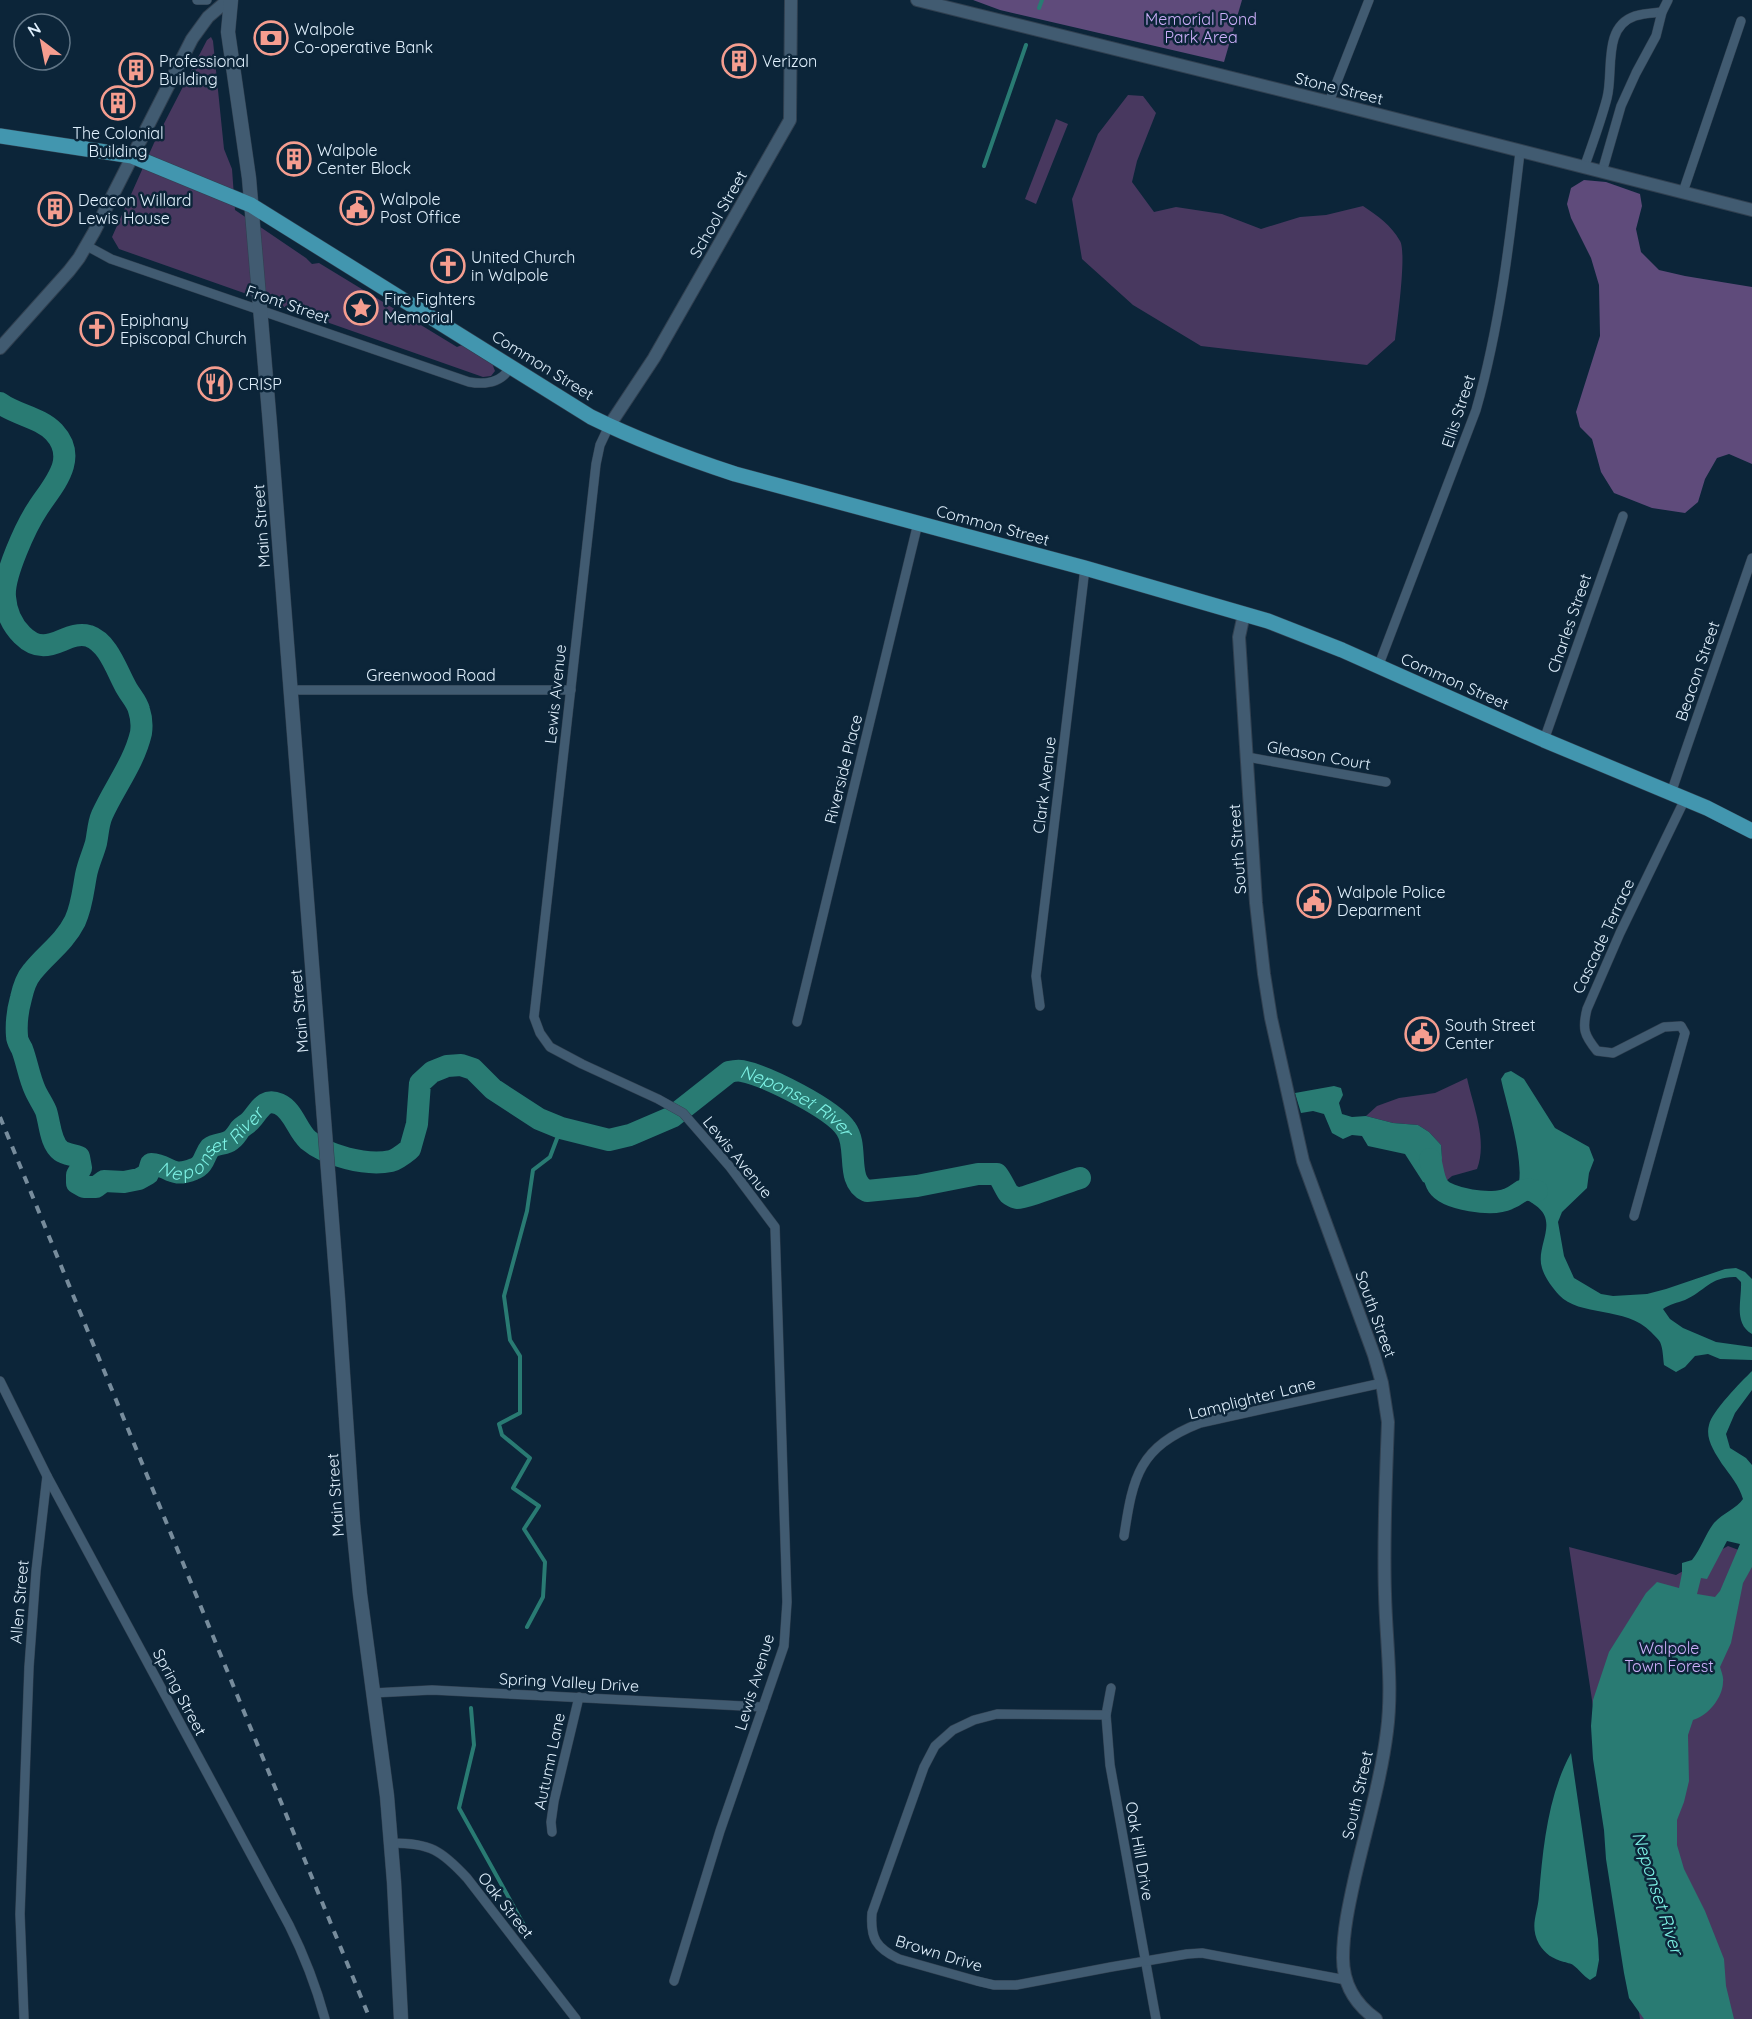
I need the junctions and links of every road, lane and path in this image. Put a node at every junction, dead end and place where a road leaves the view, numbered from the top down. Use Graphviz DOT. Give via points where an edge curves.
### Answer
graph roads {
  1 [pos="197,0"];
  2 [pos="207,0"];
  3 [pos="229,0"];
  4 [pos="791,0"];
  5 [pos="916,0"];
  6 [pos="1369,0"];
  7 [pos="1668,0"];
  8 [pos="1662,12"];
  9 [pos="1741,21"];
  10 [pos="1609,85"];
  11 [pos="1628,90"];
  12 [pos="1329,102"];
  13 [pos="0,136"];
  14 [pos="1520,152"];
  15 [pos="132,156"];
  16 [pos="1584,168"];
  17 [pos="1602,172"];
  18 [pos="1683,192"];
  19 [pos="251,205"];
  20 [pos="1752,210"];
  21 [pos="87,246"];
  22 [pos="260,310"];
  23 [pos="0,348"];
  24 [pos="512,366"];
  25 [pos="609,426"];
  26 [pos="1623,516"];
  27 [pos="918,523"];
  28 [pos="1752,558"];
  29 [pos="1085,568"];
  30 [pos="1244,614"];
  31 [pos="1378,667"];
  32 [pos="291,690"];
  33 [pos="571,690"];
  34 [pos="1544,740"];
  35 [pos="1247,757"];
  36 [pos="1386,782"];
  37 [pos="1678,796"];
  38 [pos="1752,831"];
  39 [pos="1040,1006"];
  40 [pos="797,1022"];
  41 [pos="1634,1216"];
  42 [pos="0,1381"];
  43 [pos="1382,1383"];
  44 [pos="47,1476"];
  45 [pos="1124,1536"];
  46 [pos="1111,1688"];
  47 [pos="373,1693"];
  48 [pos="579,1697"];
  49 [pos="763,1707"];
  50 [pos="1106,1715"];
  51 [pos="552,1832"];
  52 [pos="392,1843"];
  53 [pos="1144,1961"];
  54 [pos="1346,1980"];
  55 [pos="674,1981"];
  56 [pos="24,2019"];
  57 [pos="325,2019"];
  58 [pos="401,2019"];
  59 [pos="576,2019"];
  60 [pos="1155,2019"];
  61 [pos="1376,2019"];
  1 -- 2 [label="street"];
  3 -- 15 [label="street" via="192,39"];
  3 -- 19 [label="main road, Main Street" via="228,32"];
  4 -- 25 [label="street, School Street" via="790,120 654,358"];
  5 -- 12 [label="street, Stone Street"];
  6 -- 12 [label="street"];
  7 -- 8 [label="street"];
  8 -- 10 [label="street" via="1637,15 1620,27 1611,52"];
  8 -- 11 [label="street" via="1656,36"];
  9 -- 18 [label="street"];
  10 -- 11 [label="street"];
  10 -- 16 [label="street"];
  11 -- 17 [label="street"];
  12 -- 14 [label="street, Stone Street"];
  13 -- 15 [label="main road, Common Street"];
  14 -- 16 [label="street, Stone Street"];
  14 -- 31 [label="street, Ellis Street" via="1509,248 1483,385"];
  15 -- 19 [label="main road, Common Street"];
  15 -- 21 [label="street"];
  16 -- 17 [label="street, Stone Street"];
  17 -- 18 [label="street, Stone Street"];
  18 -- 20 [label="street, Stone Street"];
  19 -- 22 [label="main road, Main Street"];
  19 -- 24 [label="main road, Common Street"];
  21 -- 22 [label="street, Front Street" via="111,260"];
  21 -- 23 [label="street"];
  22 -- 24 [label="street, Front Street" via="479,384 496,381"];
  22 -- 32 [label="main road, Main Street"];
  24 -- 25 [label="main road, Common Street"];
  25 -- 27 [label="main road, Common Street" via="735,474"];
  25 -- 33 [label="street, Lewis Avenue" via="596,464"];
  26 -- 34 [label="street, Charles Street"];
  27 -- 29 [label="main road, Common Street"];
  27 -- 40 [label="street, Riverside Place"];
  28 -- 37 [label="street, Beacon Street"];
  29 -- 30 [label="main road, Common Street"];
  29 -- 39 [label="street, Clark Avenue" via="1036,976"];
  30 -- 31 [label="main road, Common Street"];
  30 -- 35 [label="street, South Street" via="1239,637"];
  31 -- 34 [label="main road, Common Street"];
  32 -- 33 [label="street, Greenwood Road"];
  32 -- 47 [label="main road, Main Street" via="353,1523"];
  33 -- 49 [label="street, Lewis Avenue" via="534,1017 540,1033 550,1047 683,1113 775,1227 788,1602 784,1646"];
  34 -- 37 [label="main road, Common Street"];
  35 -- 36 [label="street, Gleason Court"];
  35 -- 43 [label="street, South Street" via="1264,974 1294,1124 1312,1189 1365,1327"];
  37 -- 38 [label="main road, Common Street"];
  37 -- 41 [label="street, Cascade Terrace" via="1585,1017 1584,1030 1597,1052 1613,1053 1664,1027 1685,1029"];
  42 -- 44 [label="street, Spring Street"];
  43 -- 45 [label="street, Lamplighter Lane" via="1200,1423 1173,1436 1152,1452 1137,1475"];
  43 -- 54 [label="street, South Street" via="1388,1422 1384,1564 1389,1712 1383,1756 1347,1915 1343,1960"];
  44 -- 56 [label="street, Allen Street" via="29,1667 20,1914"];
  44 -- 57 [label="street, Spring Street" via="289,1925 305,1957"];
  46 -- 50 [label="street, Oak Hill Drive"];
  47 -- 48 [label="street, Spring Valley Drive" via="432,1690"];
  47 -- 52 [label="main road, Main Street"];
  48 -- 49 [label="street, Spring Valley Drive"];
  48 -- 51 [label="street, Autumn Lane" via="554,1801"];
  49 -- 55 [label="street, Lewis Avenue"];
  50 -- 53 [label="street, Oak Hill Drive" via="1110,1765"];
  50 -- 53 [label="street, Brown Drive" via="997,1714 953,1730 935,1746 872,1913 871,1926 875,1941 899,1959 994,1985 1036,1982"];
  52 -- 58 [label="main road, Main Street"];
  52 -- 59 [label="street, Oak Street" via="423,1845 454,1864"];
  53 -- 54 [label="street, Brown Drive" via="1202,1953"];
  53 -- 60 [label="street, Oak Hill Drive"];
  54 -- 61 [label="street, South Street" via="1363,2010"];
}
